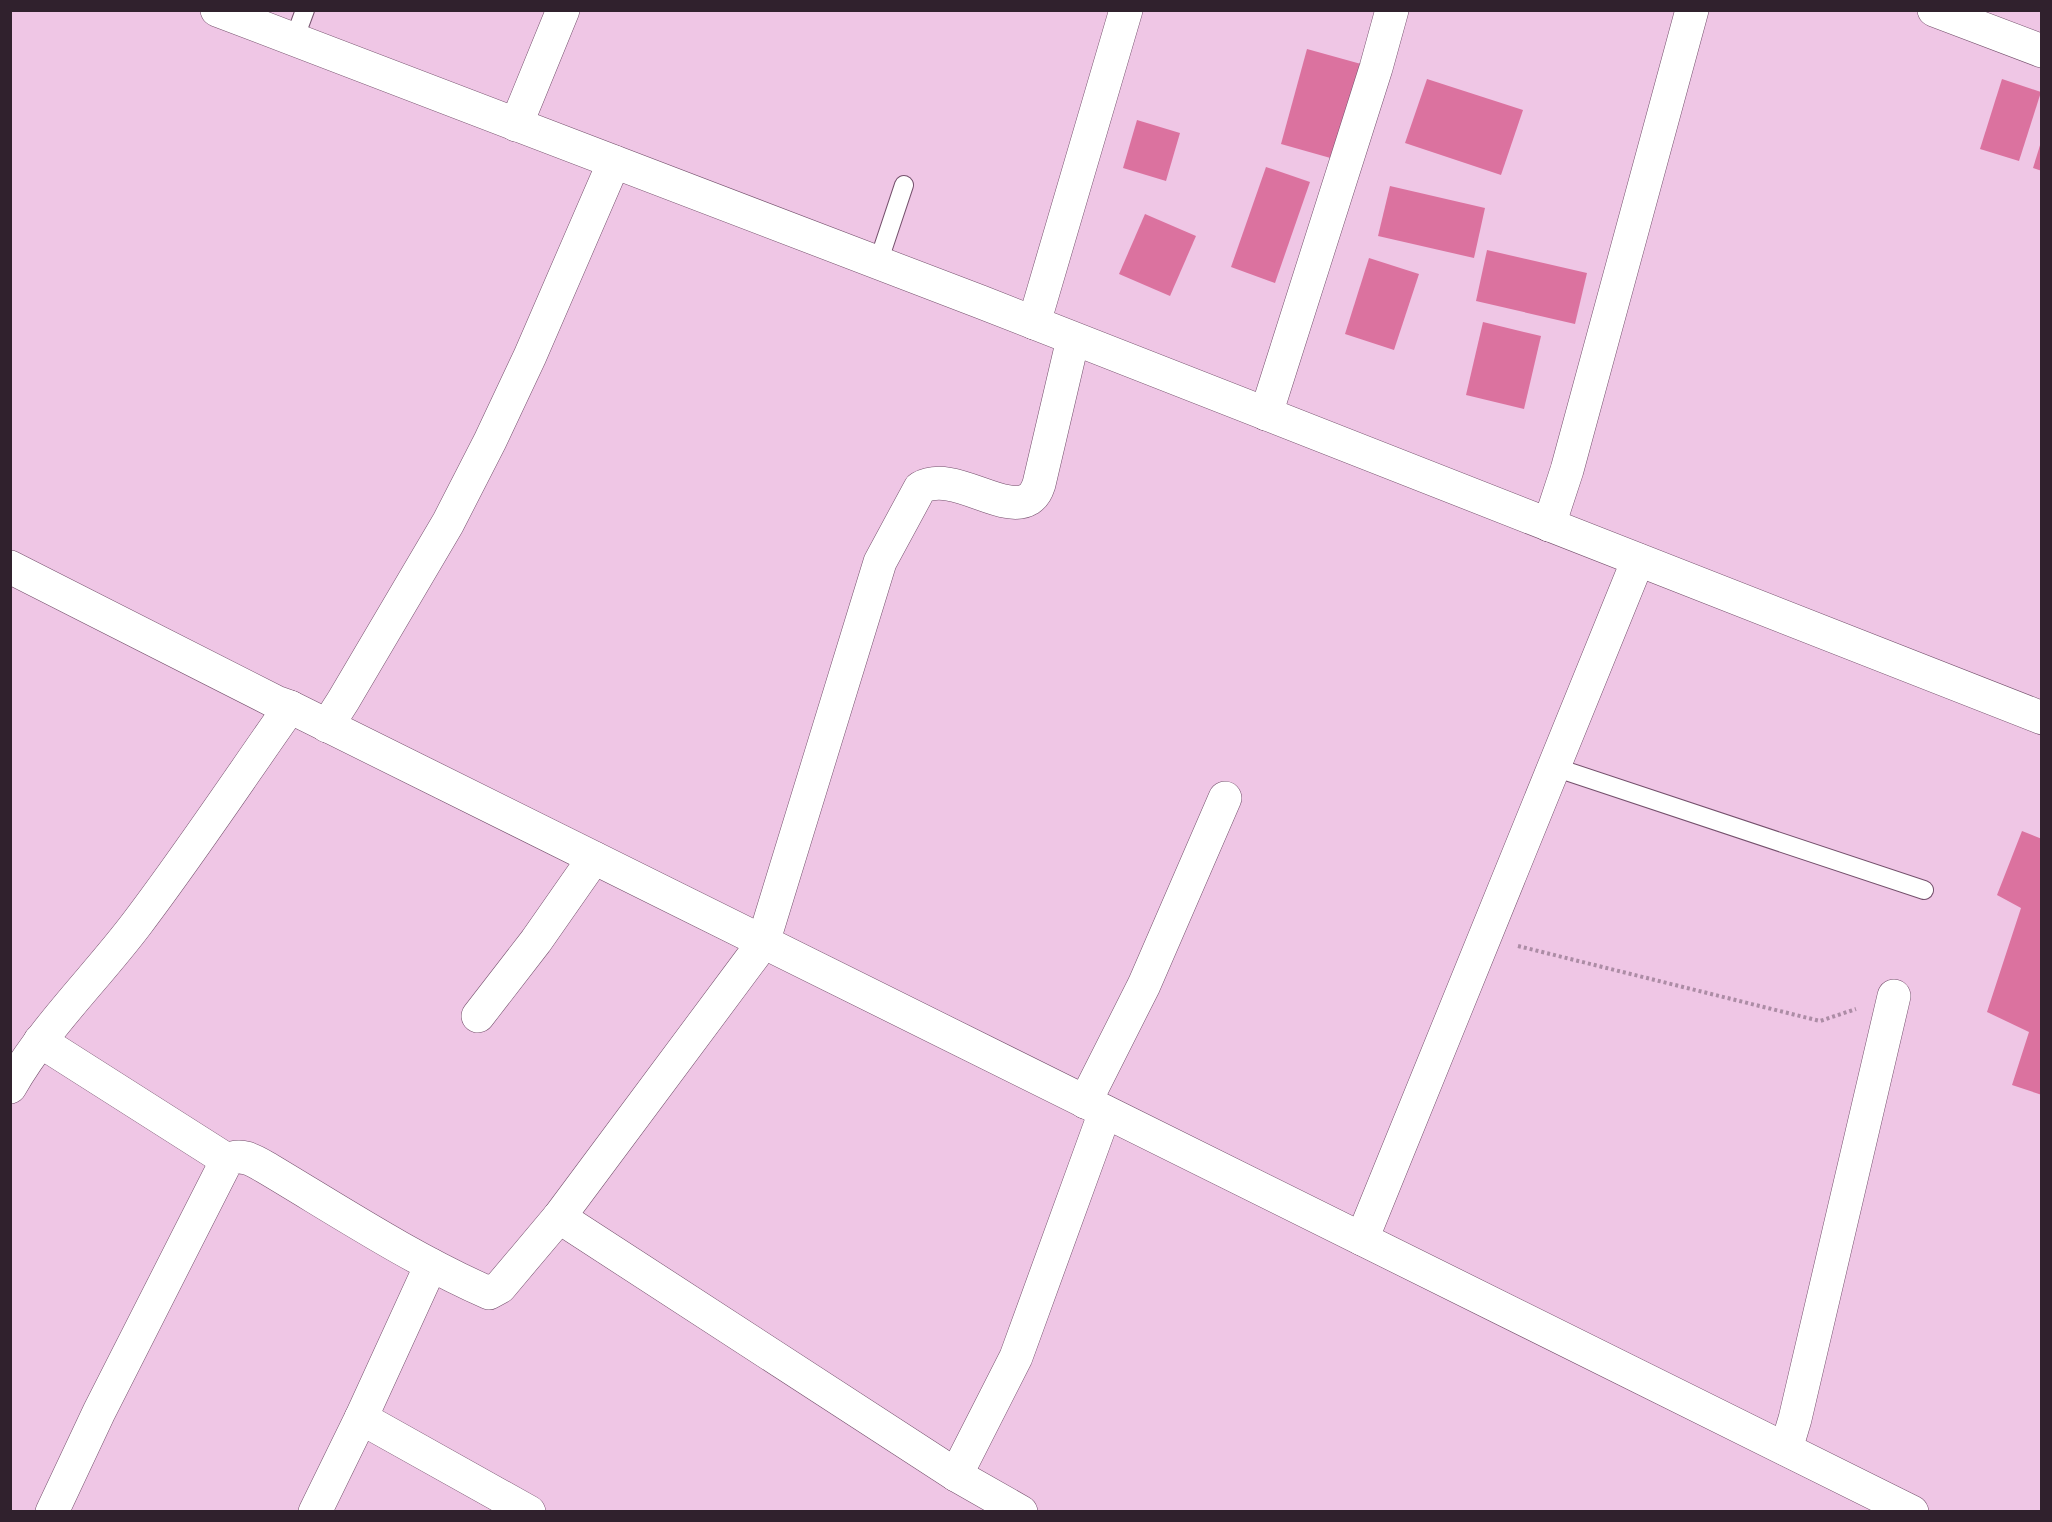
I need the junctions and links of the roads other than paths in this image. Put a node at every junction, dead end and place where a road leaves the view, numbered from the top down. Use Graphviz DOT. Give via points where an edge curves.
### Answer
graph roads {
  1 [pos="217,10"];
  2 [pos="562,10"];
  3 [pos="1126,10"];
  4 [pos="1392,10"];
  5 [pos="1692,10"];
  6 [pos="1934,10"];
  7 [pos="299,25"];
  8 [pos="2042,51"];
  9 [pos="519,118"];
  10 [pos="614,162"];
  11 [pos="904,185"];
  12 [pos="881,256"];
  13 [pos="1036,317"];
  14 [pos="1074,339"];
  15 [pos="1268,407"];
  16 [pos="1553,515"];
  17 [pos="1638,560"];
  18 [pos="10,567"];
  19 [pos="290,707"];
  20 [pos="334,715"];
  21 [pos="2042,718"];
  22 [pos="1554,767"];
  23 [pos="1225,798"];
  24 [pos="594,858"];
  25 [pos="1924,890"];
  26 [pos="767,929"];
  27 [pos="1894,996"];
  28 [pos="478,1016"];
  29 [pos="40,1041"];
  30 [pos="10,1087"];
  31 [pos="1095,1107"];
  32 [pos="227,1160"];
  33 [pos="559,1218"];
  34 [pos="1368,1226"];
  35 [pos="431,1265"];
  36 [pos="361,1418"];
  37 [pos="1790,1435"];
  38 [pos="956,1474"];
  39 [pos="52,1512"];
  40 [pos="315,1512"];
  41 [pos="529,1512"];
  42 [pos="1021,1512"];
  43 [pos="1912,1512"];
  1 -- 7 [label="street"];
  2 -- 9 [label="street"];
  3 -- 13 [label="street"];
  4 -- 15 [label="street"];
  5 -- 16 [label="street"];
  6 -- 8 [label="street"];
  7 -- 9 [label="street"];
  9 -- 10 [label="street"];
  10 -- 12 [label="street"];
  10 -- 20 [label="street" via="490,441 448,523"];
  11 -- 12 [label="lane"];
  12 -- 13 [label="street"];
  13 -- 14 [label="street"];
  14 -- 15 [label="street"];
  14 -- 26 [label="street" via="1035,494 1027,501 1011,502 945,482 930,482 920,488 880,562"];
  15 -- 16 [label="street"];
  16 -- 17 [label="street"];
  17 -- 21 [label="street"];
  17 -- 22 [label="street"];
  18 -- 19 [label="street"];
  19 -- 20 [label="street"];
  19 -- 29 [label="street" via="138,923"];
  20 -- 24 [label="street"];
  22 -- 25 [label="lane"];
  22 -- 34 [label="street"];
  23 -- 31 [label="street"];
  24 -- 26 [label="street"];
  24 -- 28 [label="street"];
  26 -- 31 [label="street"];
  26 -- 33 [label="street"];
  27 -- 37 [label="street"];
  29 -- 30 [label="street"];
  29 -- 32 [label="street"];
  31 -- 34 [label="street"];
  31 -- 38 [label="street" via="1016,1357"];
  32 -- 35 [label="street" via="246,1157"];
  32 -- 39 [label="street"];
  33 -- 35 [label="street" via="500,1287 489,1293"];
  33 -- 38 [label="street"];
  34 -- 37 [label="street"];
  35 -- 36 [label="street"];
  36 -- 40 [label="street"];
  36 -- 41 [label="street"];
  37 -- 43 [label="street"];
  38 -- 42 [label="street"];
}
